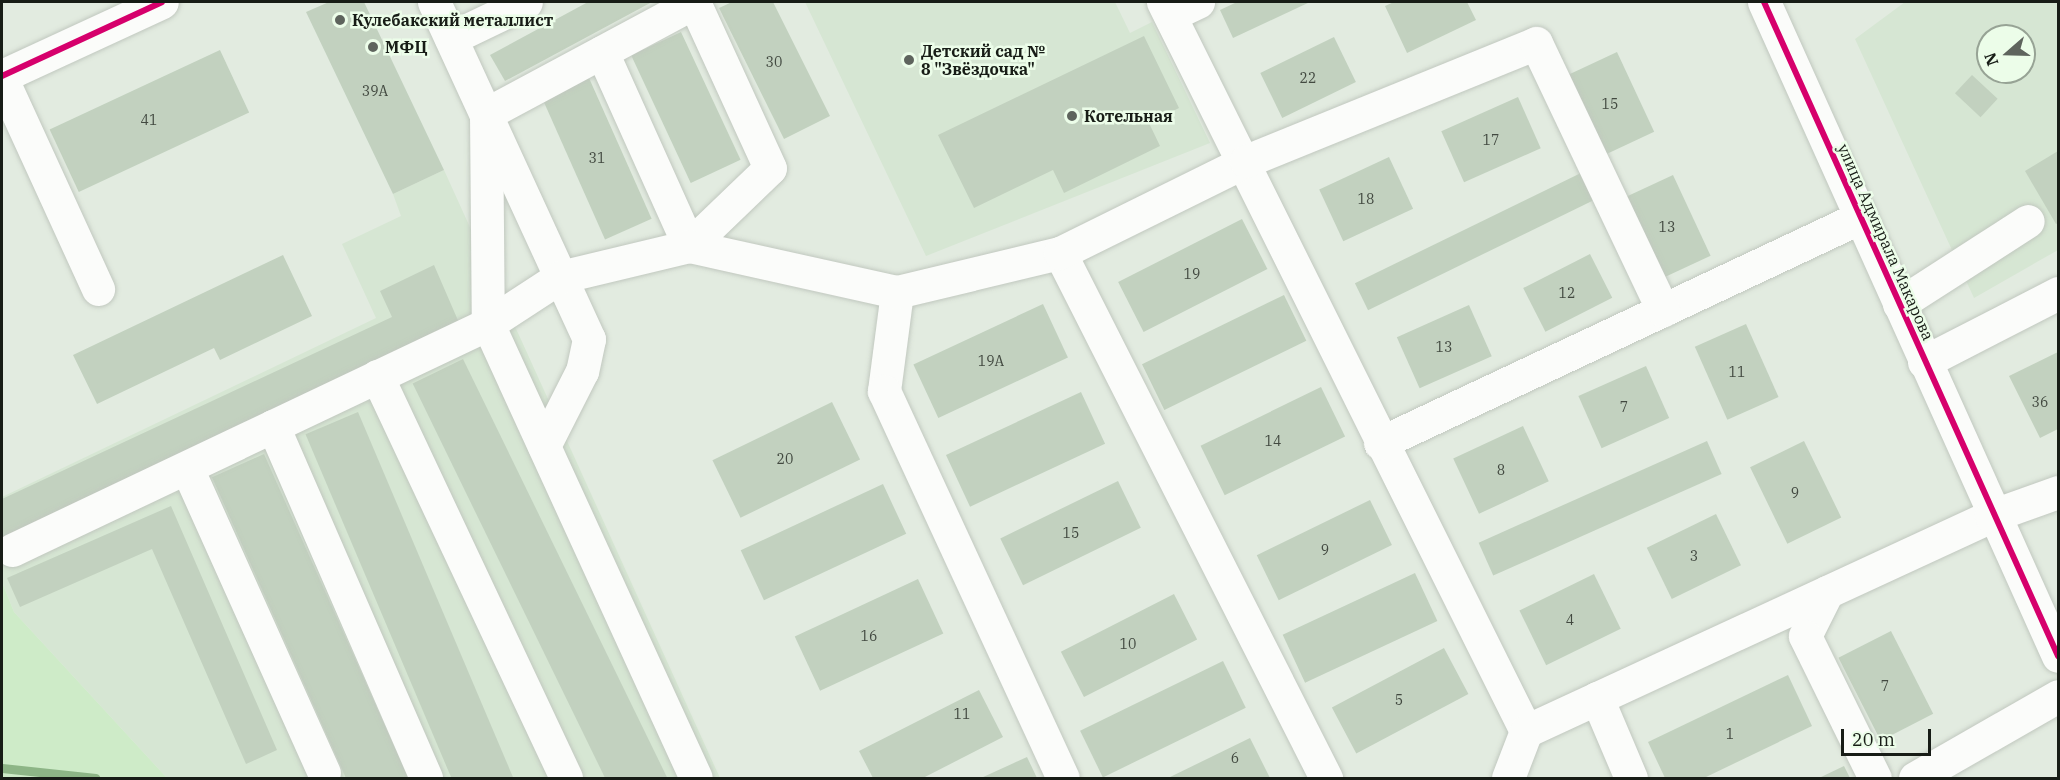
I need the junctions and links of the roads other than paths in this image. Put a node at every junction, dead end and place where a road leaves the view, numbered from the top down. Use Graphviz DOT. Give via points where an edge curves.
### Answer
graph roads {
  1 [pos="162,2"];
  2 [pos="434,2"];
  3 [pos="526,2"];
  4 [pos="694,2"];
  5 [pos="1764,2"];
  6 [pos="1177,6"];
  7 [pos="451,38"];
  8 [pos="602,52"];
  9 [pos="2,78"];
  10 [pos="486,114"];
  11 [pos="1246,161"];
  12 [pos="1861,217"];
  13 [pos="2028,221"];
  14 [pos="689,246"];
  15 [pos="1060,254"];
  16 [pos="561,277"];
  17 [pos="99,289"];
  18 [pos="897,292"];
  19 [pos="2058,293"];
  20 [pos="1899,304"];
  21 [pos="1663,310"];
  22 [pos="488,324"];
  23 [pos="1924,362"];
  24 [pos="377,376"];
  25 [pos="273,426"];
  26 [pos="1380,442"];
  27 [pos="544,446"];
  28 [pos="187,468"];
  29 [pos="2058,492"];
  30 [pos="1991,516"];
  31 [pos="12,550"];
  32 [pos="1827,592"];
  33 [pos="2058,657"];
  34 [pos="2058,696"];
  35 [pos="1597,698"];
  36 [pos="1526,731"];
  37 [pos="324,773"];
  38 [pos="426,778"];
  39 [pos="566,778"];
  40 [pos="696,778"];
  41 [pos="1063,778"];
  42 [pos="1326,778"];
  43 [pos="1508,778"];
  44 [pos="1631,778"];
  45 [pos="1875,778"];
  46 [pos="1915,778"];
  1 -- 9 [label="street"];
  2 -- 7 [label="street"];
  3 -- 7 [label="street"];
  4 -- 8 [label="street"];
  4 -- 14 [label="street" via="770,168"];
  5 -- 12 [label="street, улица Адмирала Макарова"];
  6 -- 11 [label="street"];
  7 -- 10 [label="street"];
  8 -- 10 [label="street"];
  8 -- 14 [label="street"];
  9 -- 17 [label="street"];
  10 -- 16 [label="street"];
  10 -- 22 [label="street"];
  11 -- 15 [label="street"];
  11 -- 21 [label="street" via="1536,43"];
  11 -- 26 [label="street"];
  12 -- 20 [label="street, улица Адмирала Макарова"];
  12 -- 21 [label="street"];
  13 -- 20 [label="street"];
  14 -- 16 [label="street"];
  14 -- 18 [label="street"];
  15 -- 18 [label="street"];
  15 -- 42 [label="street"];
  16 -- 22 [label="street"];
  16 -- 27 [label="street" via="589,339 582,371"];
  18 -- 41 [label="street" via="884,391"];
  19 -- 23 [label="street"];
  20 -- 23 [label="street, улица Адмирала Макарова"];
  21 -- 26 [label="street"];
  22 -- 24 [label="street"];
  22 -- 27 [label="street"];
  23 -- 30 [label="street, улица Адмирала Макарова"];
  24 -- 25 [label="street"];
  24 -- 39 [label="street"];
  25 -- 28 [label="street"];
  25 -- 38 [label="street"];
  26 -- 36 [label="street"];
  27 -- 40 [label="street"];
  28 -- 31 [label="street"];
  28 -- 37 [label="street"];
  29 -- 30 [label="street"];
  30 -- 32 [label="street"];
  30 -- 33 [label="street, улица Адмирала Макарова"];
  32 -- 35 [label="street"];
  32 -- 45 [label="street" via="1805,636"];
  34 -- 46 [label="street"];
  35 -- 36 [label="street"];
  35 -- 44 [label="street"];
  36 -- 43 [label="street"];
}
